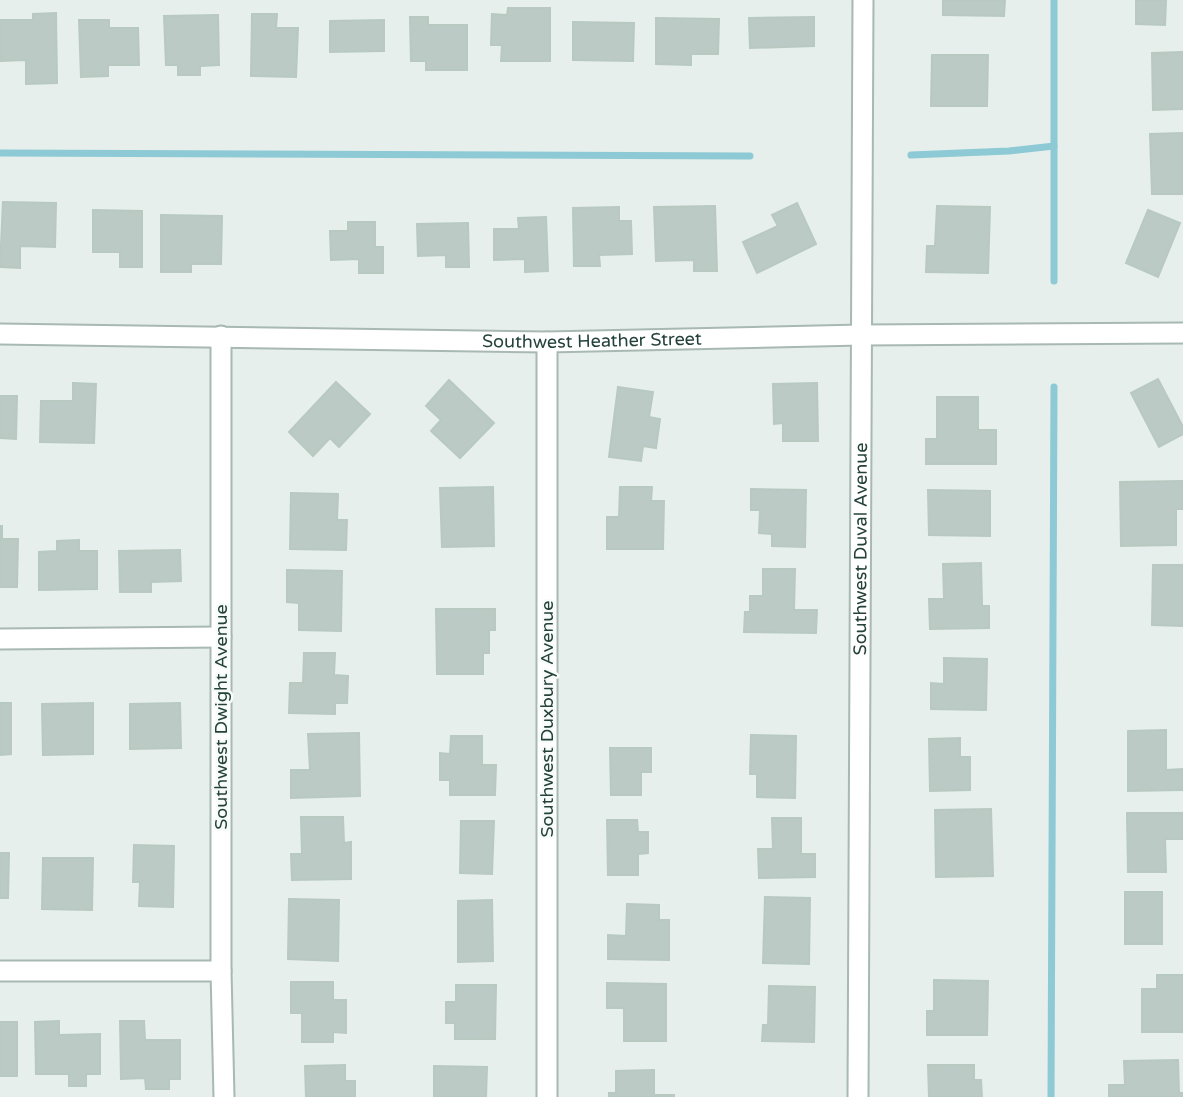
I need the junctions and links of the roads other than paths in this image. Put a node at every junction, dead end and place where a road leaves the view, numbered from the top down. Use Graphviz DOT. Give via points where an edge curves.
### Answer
graph roads {
  1 [pos="863,0"];
  2 [pos="1183,332"];
  3 [pos="0,334"];
  4 [pos="861,335"];
  5 [pos="221,336"];
  6 [pos="547,342"];
  7 [pos="221,637"];
  8 [pos="0,639"];
  9 [pos="0,971"];
  10 [pos="221,971"];
  11 [pos="224,1097"];
  12 [pos="547,1097"];
  13 [pos="858,1097"];
  1 -- 4 [label="street, Southwest Duval Avenue"];
  2 -- 4 [label="street, Southwest Heather Street"];
  3 -- 5 [label="street, Southwest Heather Street"];
  4 -- 6 [label="street, Southwest Heather Street"];
  4 -- 13 [label="street, Southwest Duval Avenue"];
  5 -- 6 [label="street, Southwest Heather Street"];
  5 -- 7 [label="street, Southwest Dwight Avenue"];
  6 -- 12 [label="street, Southwest Duxbury Avenue"];
  7 -- 8 [label="street"];
  7 -- 10 [label="street, Southwest Dwight Avenue"];
  9 -- 10 [label="street"];
  10 -- 11 [label="street, Southwest Dwight Avenue"];
}
